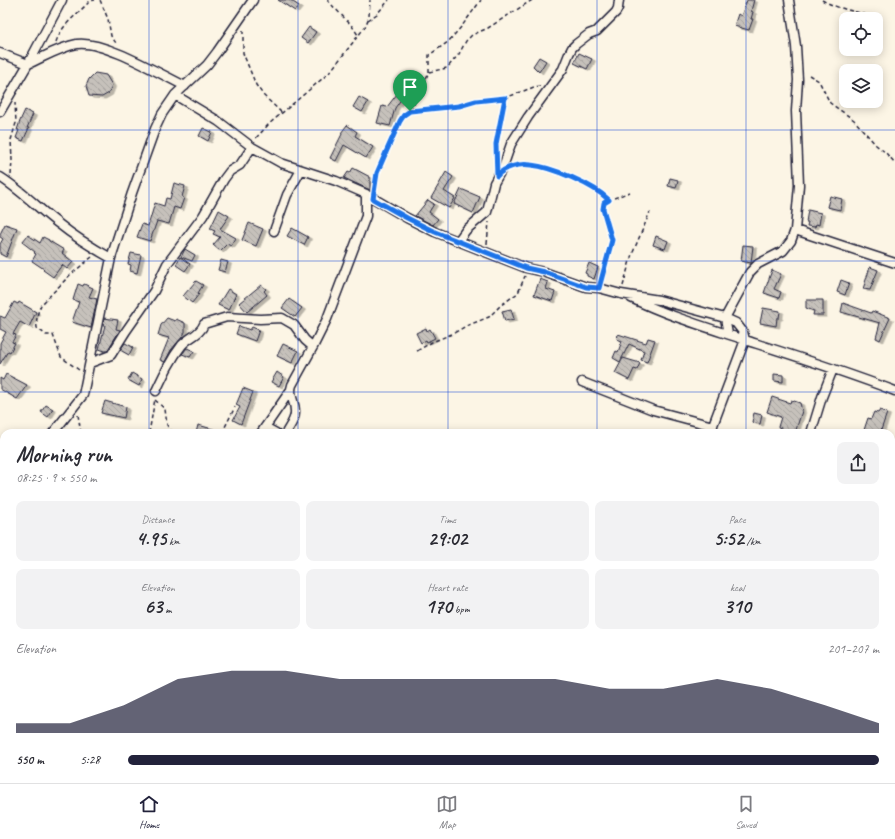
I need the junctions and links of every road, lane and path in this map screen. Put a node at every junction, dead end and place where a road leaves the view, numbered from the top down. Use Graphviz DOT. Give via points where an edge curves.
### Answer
graph roads {
  1 [pos="62,0"];
  2 [pos="95,0"];
  3 [pos="100,0"];
  4 [pos="253,0"];
  5 [pos="327,0"];
  6 [pos="370,0"];
  7 [pos="389,0"];
  8 [pos="481,0"];
  9 [pos="532,0"];
  10 [pos="619,0"];
  11 [pos="789,0"];
  12 [pos="822,0"];
  13 [pos="854,12"];
  14 [pos="242,16"];
  15 [pos="368,20"];
  16 [pos="358,35"];
  17 [pos="120,46"];
  18 [pos="0,52"];
  19 [pos="54,52"];
  20 [pos="28,64"];
  21 [pos="429,72"];
  22 [pos="809,75"];
  23 [pos="552,85"];
  24 [pos="184,86"];
  25 [pos="14,89"];
  26 [pos="175,95"];
  27 [pos="505,98"];
  28 [pos="410,111"];
  29 [pos="0,112"];
  30 [pos="282,114"];
  31 [pos="252,148"];
  32 [pos="895,163"];
  33 [pos="301,170"];
  34 [pos="499,173"];
  35 [pos="0,177"];
  36 [pos="11,184"];
  37 [pos="630,192"];
  38 [pos="366,194"];
  39 [pos="373,199"];
  40 [pos="609,200"];
  41 [pos="488,212"];
  42 [pos="650,212"];
  43 [pos="795,230"];
  44 [pos="274,231"];
  45 [pos="458,241"];
  46 [pos="98,251"];
  47 [pos="486,251"];
  48 [pos="111,258"];
  49 [pos="895,263"];
  50 [pos="526,268"];
  51 [pos="599,288"];
  52 [pos="621,294"];
  53 [pos="725,318"];
  54 [pos="728,334"];
  55 [pos="745,340"];
  56 [pos="313,347"];
  57 [pos="417,351"];
  58 [pos="90,363"];
  59 [pos="833,369"];
  60 [pos="88,376"];
  61 [pos="582,382"];
  62 [pos="156,390"];
  63 [pos="290,391"];
  64 [pos="895,391"];
  65 [pos="155,400"];
  66 [pos="76,406"];
  67 [pos="235,407"];
  68 [pos="56,429"];
  69 [pos="80,429"];
  70 [pos="150,429"];
  71 [pos="170,429"];
  72 [pos="224,429"];
  73 [pos="264,429"];
  74 [pos="288,429"];
  75 [pos="711,429"];
  76 [pos="812,429"];
  1 -- 20 [label="street"];
  2 -- 19 [label="path" via="90,1 65,24 60,31"];
  3 -- 17 [label="path" via="108,19 111,36"];
  4 -- 14 [label="street"];
  5 -- 16 [label="path"];
  6 -- 15 [label="path"];
  7 -- 15 [label="path"];
  8 -- 21 [label="path" via="448,42 429,55"];
  9 -- 21 [label="path" via="488,28 472,35 447,68"];
  10 -- 23 [label="street" via="616,12 597,31 572,48 563,69"];
  11 -- 43 [label="street" via="798,80 796,111 799,185"];
  12 -- 13 [label="path"];
  14 -- 24 [label="street" via="207,65"];
  14 -- 30 [label="path" via="243,56 260,91"];
  15 -- 16 [label="path"];
  16 -- 30 [label="path" via="329,73"];
  18 -- 20 [label="street"];
  19 -- 20 [label="street"];
  19 -- 24 [label="street" via="78,44 102,48"];
  20 -- 25 [label="street"];
  21 -- 28 [label="path"];
  22 -- 32 [label="path" via="819,81 830,103 854,120"];
  23 -- 27 [label="path" via="534,87"];
  23 -- 34 [label="street" via="520,128"];
  24 -- 26 [label="street"];
  25 -- 29 [label="street"];
  25 -- 36 [label="path" via="16,123 11,140"];
  26 -- 31 [label="street" via="218,121"];
  26 -- 48 [label="street" via="155,129"];
  27 -- 28 [label="path"];
  27 -- 34 [label="path" via="496,144"];
  28 -- 39 [label="path" via="400,121 377,173"];
  30 -- 31 [label="path" via="260,132"];
  31 -- 33 [label="street" via="281,164"];
  31 -- 58 [label="street" via="240,165 230,171 224,179 202,216 167,264 154,291 111,355"];
  33 -- 38 [label="street"];
  33 -- 44 [label="street" via="287,195"];
  34 -- 40 [label="path" via="523,165 539,166 566,175"];
  34 -- 41 [label="street" via="492,188"];
  35 -- 36 [label="street"];
  36 -- 46 [label="street" via="60,225"];
  37 -- 40 [label="path"];
  38 -- 39 [label="street"];
  38 -- 56 [label="street" via="366,216 327,319"];
  39 -- 45 [label="street" via="420,225"];
  40 -- 51 [label="path" via="604,203 603,209 612,240"];
  41 -- 45 [label="street" via="466,230"];
  41 -- 47 [label="path"];
  42 -- 52 [label="path" via="631,257"];
  43 -- 49 [label="street"];
  43 -- 53 [label="street" via="783,251 758,264 750,272"];
  45 -- 47 [label="street"];
  46 -- 48 [label="street"];
  46 -- 60 [label="path" via="41,305 36,322 37,328 46,335 53,335 61,357"];
  47 -- 50 [label="street"];
  48 -- 58 [label="street"];
  50 -- 51 [label="street" via="586,287"];
  50 -- 57 [label="path" via="518,293 489,317"];
  51 -- 52 [label="street"];
  52 -- 53 [label="street" via="659,300"];
  52 -- 54 [label="street" via="656,310"];
  53 -- 54 [label="street"];
  53 -- 55 [label="street" via="736,323"];
  54 -- 55 [label="street"];
  55 -- 59 [label="street"];
  55 -- 75 [label="street"];
  56 -- 62 [label="street" via="294,325 282,318 227,317 204,324 202,329 183,344 170,360"];
  56 -- 63 [label="street"];
  58 -- 60 [label="street"];
  59 -- 64 [label="street"];
  59 -- 76 [label="street"];
  60 -- 66 [label="street" via="83,395"];
  61 -- 75 [label="street" via="653,410"];
  62 -- 65 [label="path"];
  63 -- 73 [label="street"];
  63 -- 74 [label="street" via="296,412"];
  65 -- 70 [label="path"];
  65 -- 71 [label="path" via="165,409"];
  66 -- 68 [label="street"];
  66 -- 69 [label="path"];
  67 -- 72 [label="path"];
}
